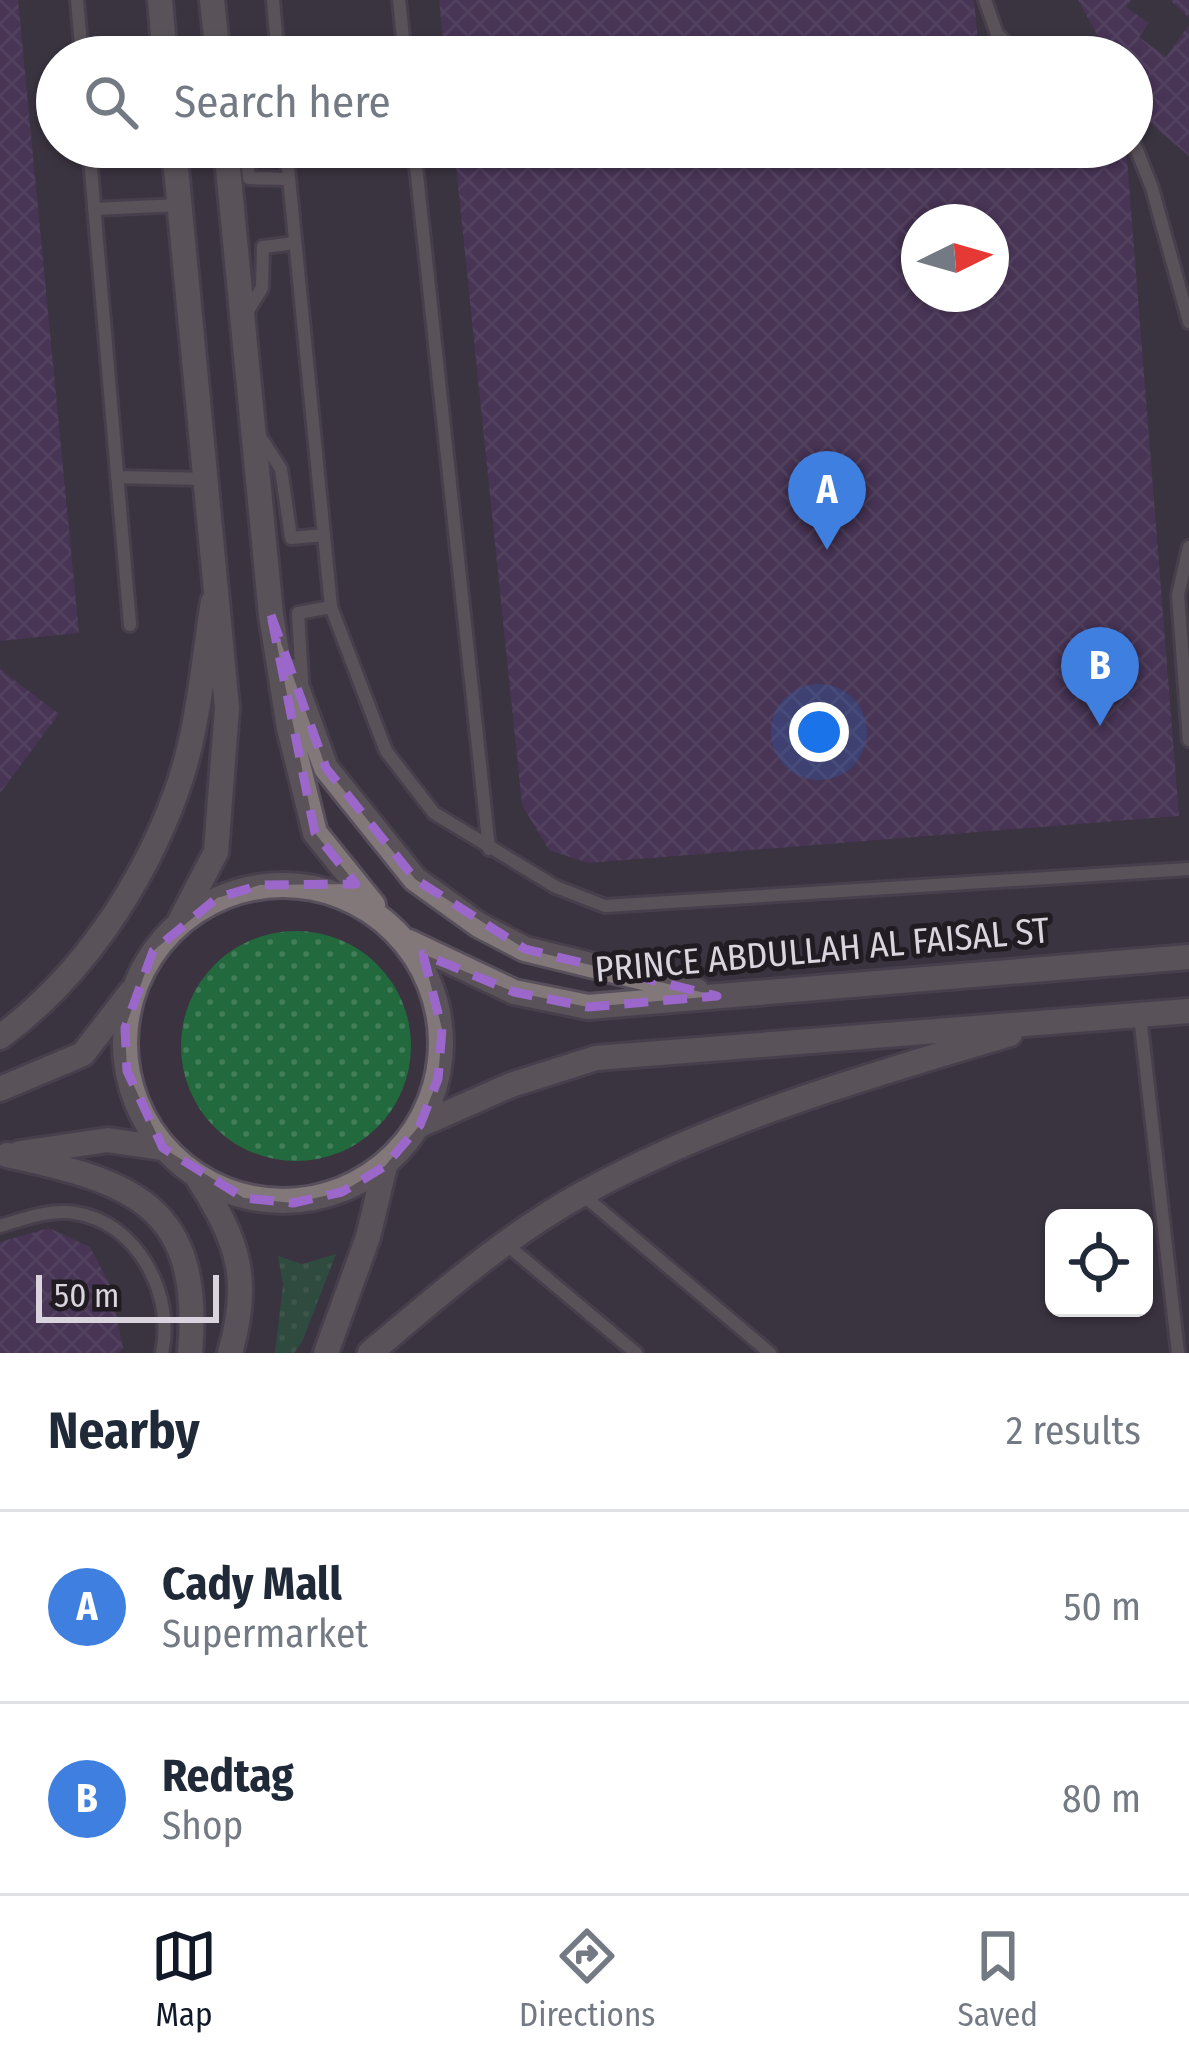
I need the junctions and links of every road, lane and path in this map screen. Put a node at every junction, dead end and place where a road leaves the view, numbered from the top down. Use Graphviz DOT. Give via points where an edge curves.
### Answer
graph roads {
  1 [pos="77,0"];
  2 [pos="160,0"];
  3 [pos="212,0"];
  4 [pos="273,0"];
  5 [pos="399,0"];
  6 [pos="985,0"];
  7 [pos="80,36"];
  8 [pos="163,36"];
  9 [pos="216,36"];
  10 [pos="276,36"];
  11 [pos="403,36"];
  12 [pos="999,36"];
  13 [pos="91,168"];
  14 [pos="176,168"];
  15 [pos="228,168"];
  16 [pos="248,168"];
  17 [pos="288,168"];
  18 [pos="416,168"];
  19 [pos="1145,168"];
  20 [pos="289,179"];
  21 [pos="179,205"];
  22 [pos="94,209"];
  23 [pos="295,243"];
  24 [pos="243,320"];
  25 [pos="1189,322"];
  26 [pos="253,426"];
  27 [pos="117,477"];
  28 [pos="206,478"];
  29 [pos="324,535"];
  30 [pos="1189,547"];
  31 [pos="216,582"];
  32 [pos="331,608"];
  33 [pos="271,615"];
  34 [pos="130,625"];
  35 [pos="301,700"];
  36 [pos="1189,740"];
  37 [pos="489,850"];
  38 [pos="1189,869"];
  39 [pos="179,922"];
  40 [pos="394,930"];
  41 [pos="1189,957"];
  42 [pos="135,986"];
  43 [pos="717,996"];
  44 [pos="1189,1011"];
  45 [pos="1140,1014"];
  46 [pos="1059,1020"];
  47 [pos="0,1037"];
  48 [pos="0,1089"];
  49 [pos="420,1126"];
  50 [pos="163,1148"];
  51 [pos="3,1156"];
  52 [pos="385,1166"];
  53 [pos="198,1178"];
  54 [pos="582,1194"];
  55 [pos="0,1226"];
  56 [pos="505,1243"];
  57 [pos="162,1353"];
  58 [pos="190,1353"];
  59 [pos="230,1353"];
  60 [pos="326,1353"];
  61 [pos="370,1353"];
  62 [pos="636,1353"];
  63 [pos="770,1353"];
  64 [pos="1178,1353"];
  1 -- 7 [label="lane"];
  2 -- 8 [label="street"];
  3 -- 9 [label="street"];
  4 -- 10 [label="lane"];
  5 -- 11 [label="lane"];
  6 -- 12 [label="lane"];
  13 -- 22 [label="lane"];
  14 -- 21 [label="street"];
  15 -- 24 [label="street"];
  16 -- 20 [label="lane" via="249,178"];
  17 -- 20 [label="lane"];
  18 -- 37 [label="lane"];
  19 -- 25 [label="lane"];
  20 -- 23 [label="lane"];
  21 -- 22 [label="lane"];
  21 -- 28 [label="street"];
  22 -- 27 [label="lane"];
  23 -- 24 [label="lane" via="263,247 262,288"];
  23 -- 29 [label="lane"];
  24 -- 26 [label="street"];
  26 -- 29 [label="lane" via="281,469 291,538"];
  26 -- 33 [label="street"];
  27 -- 28 [label="lane"];
  27 -- 34 [label="lane"];
  28 -- 31 [label="street"];
  29 -- 32 [label="lane"];
  30 -- 36 [label="lane" via="1178,595"];
  31 -- 39 [label="street" via="226,777 216,852"];
  31 -- 47 [label="street" via="177,791 140,873 97,940 37,1010"];
  32 -- 35 [label="lane" via="298,613"];
  32 -- 37 [label="lane" via="386,751 434,813"];
  33 -- 35 [label="street"];
  33 -- 40 [label="street" via="315,833"];
  35 -- 43 [label="street" via="326,768 363,821 415,879 463,914 525,949"];
  37 -- 38 [label="lane" via="605,906"];
  39 -- 40 [label="street" via="217,898 282,885 348,897"];
  39 -- 42 [label="street"];
  40 -- 43 [label="street, PRINCE ABDULLAH AL FAISAL ST" via="514,992 588,1007"];
  40 -- 49 [label="street" via="430,981 442,1029 439,1079"];
  41 -- 43 [label="street, PRINCE ABDULLAH AL FAISAL ST"];
  42 -- 48 [label="street" via="82,1054"];
  42 -- 50 [label="street" via="125,1028 127,1071"];
  44 -- 45 [label="street"];
  45 -- 46 [label="street"];
  45 -- 64 [label="lane"];
  46 -- 49 [label="street" via="596,1058"];
  46 -- 54 [label="street" via="791,1101"];
  49 -- 52 [label="street"];
  50 -- 51 [label="street" via="109,1140"];
  50 -- 53 [label="street"];
  51 -- 58 [label="street" via="86,1172 126,1189 159,1216 184,1254 195,1299"];
  52 -- 53 [label="street" via="342,1192 293,1203 244,1198"];
  52 -- 60 [label="street"];
  53 -- 59 [label="street" via="239,1262 243,1308"];
  54 -- 56 [label="street"];
  54 -- 63 [label="lane"];
  55 -- 57 [label="lane" via="77,1213 129,1239 162,1300"];
  56 -- 61 [label="street"];
  56 -- 62 [label="lane"];
}
